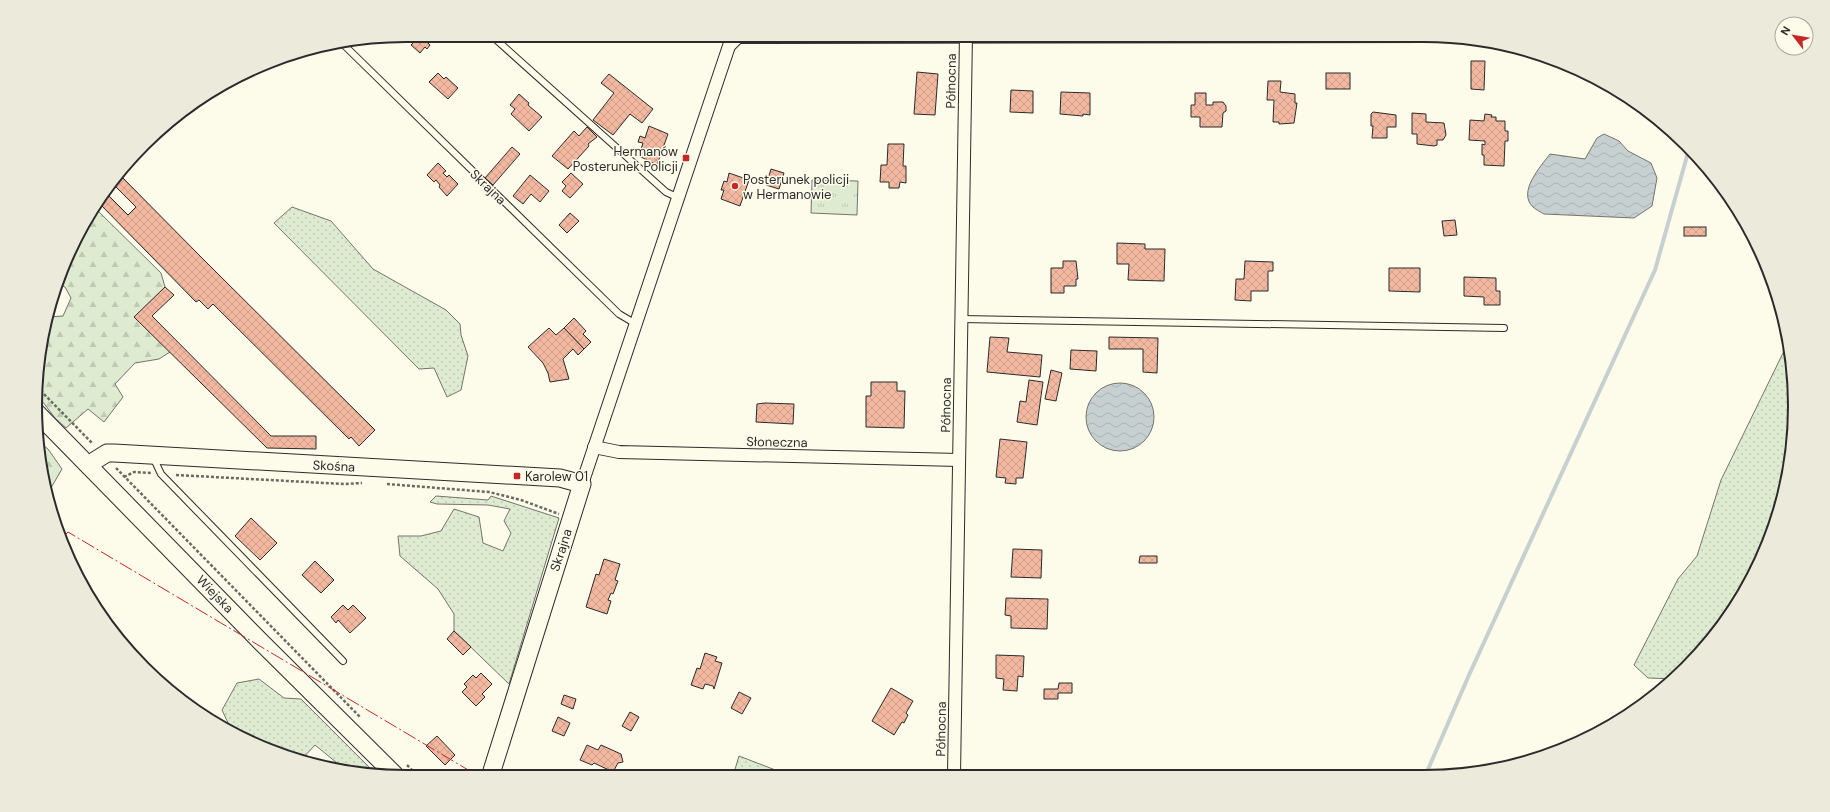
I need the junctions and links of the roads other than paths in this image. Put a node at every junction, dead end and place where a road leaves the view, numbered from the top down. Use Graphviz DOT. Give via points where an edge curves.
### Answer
graph roads {
  1 [pos="499,42"];
  2 [pos="733,42"];
  3 [pos="966,42"];
  4 [pos="346,47"];
  5 [pos="679,198"];
  6 [pos="962,319"];
  7 [pos="636,324"];
  8 [pos="1504,328"];
  9 [pos="43,419"];
  10 [pos="594,447"];
  11 [pos="152,455"];
  12 [pos="959,460"];
  13 [pos="88,465"];
  14 [pos="582,484"];
  15 [pos="343,661"];
  16 [pos="399,768"];
  17 [pos="492,770"];
  18 [pos="954,770"];
  1 -- 5 [label="lane" via="666,192"];
  2 -- 5 [label="street, Skrajna" via="729,46"];
  3 -- 6 [label="street, Północna"];
  4 -- 7 [label="lane, Skrajna" via="619,314"];
  5 -- 7 [label="street, Skrajna"];
  6 -- 8 [label="lane"];
  6 -- 12 [label="street, Północna"];
  7 -- 10 [label="street, Skrajna"];
  9 -- 13 [label="street, Wiejska"];
  10 -- 12 [label="street, Słoneczna" via="619,452"];
  10 -- 14 [label="street, Skrajna"];
  11 -- 13 [label="street, Skośna" via="114,453 103,455"];
  11 -- 14 [label="street, Skośna" via="560,478"];
  11 -- 15 [label="lane" via="161,474"];
  12 -- 18 [label="street, Północna"];
  13 -- 16 [label="street, Wiejska"];
  14 -- 17 [label="street, Skrajna"];
}
